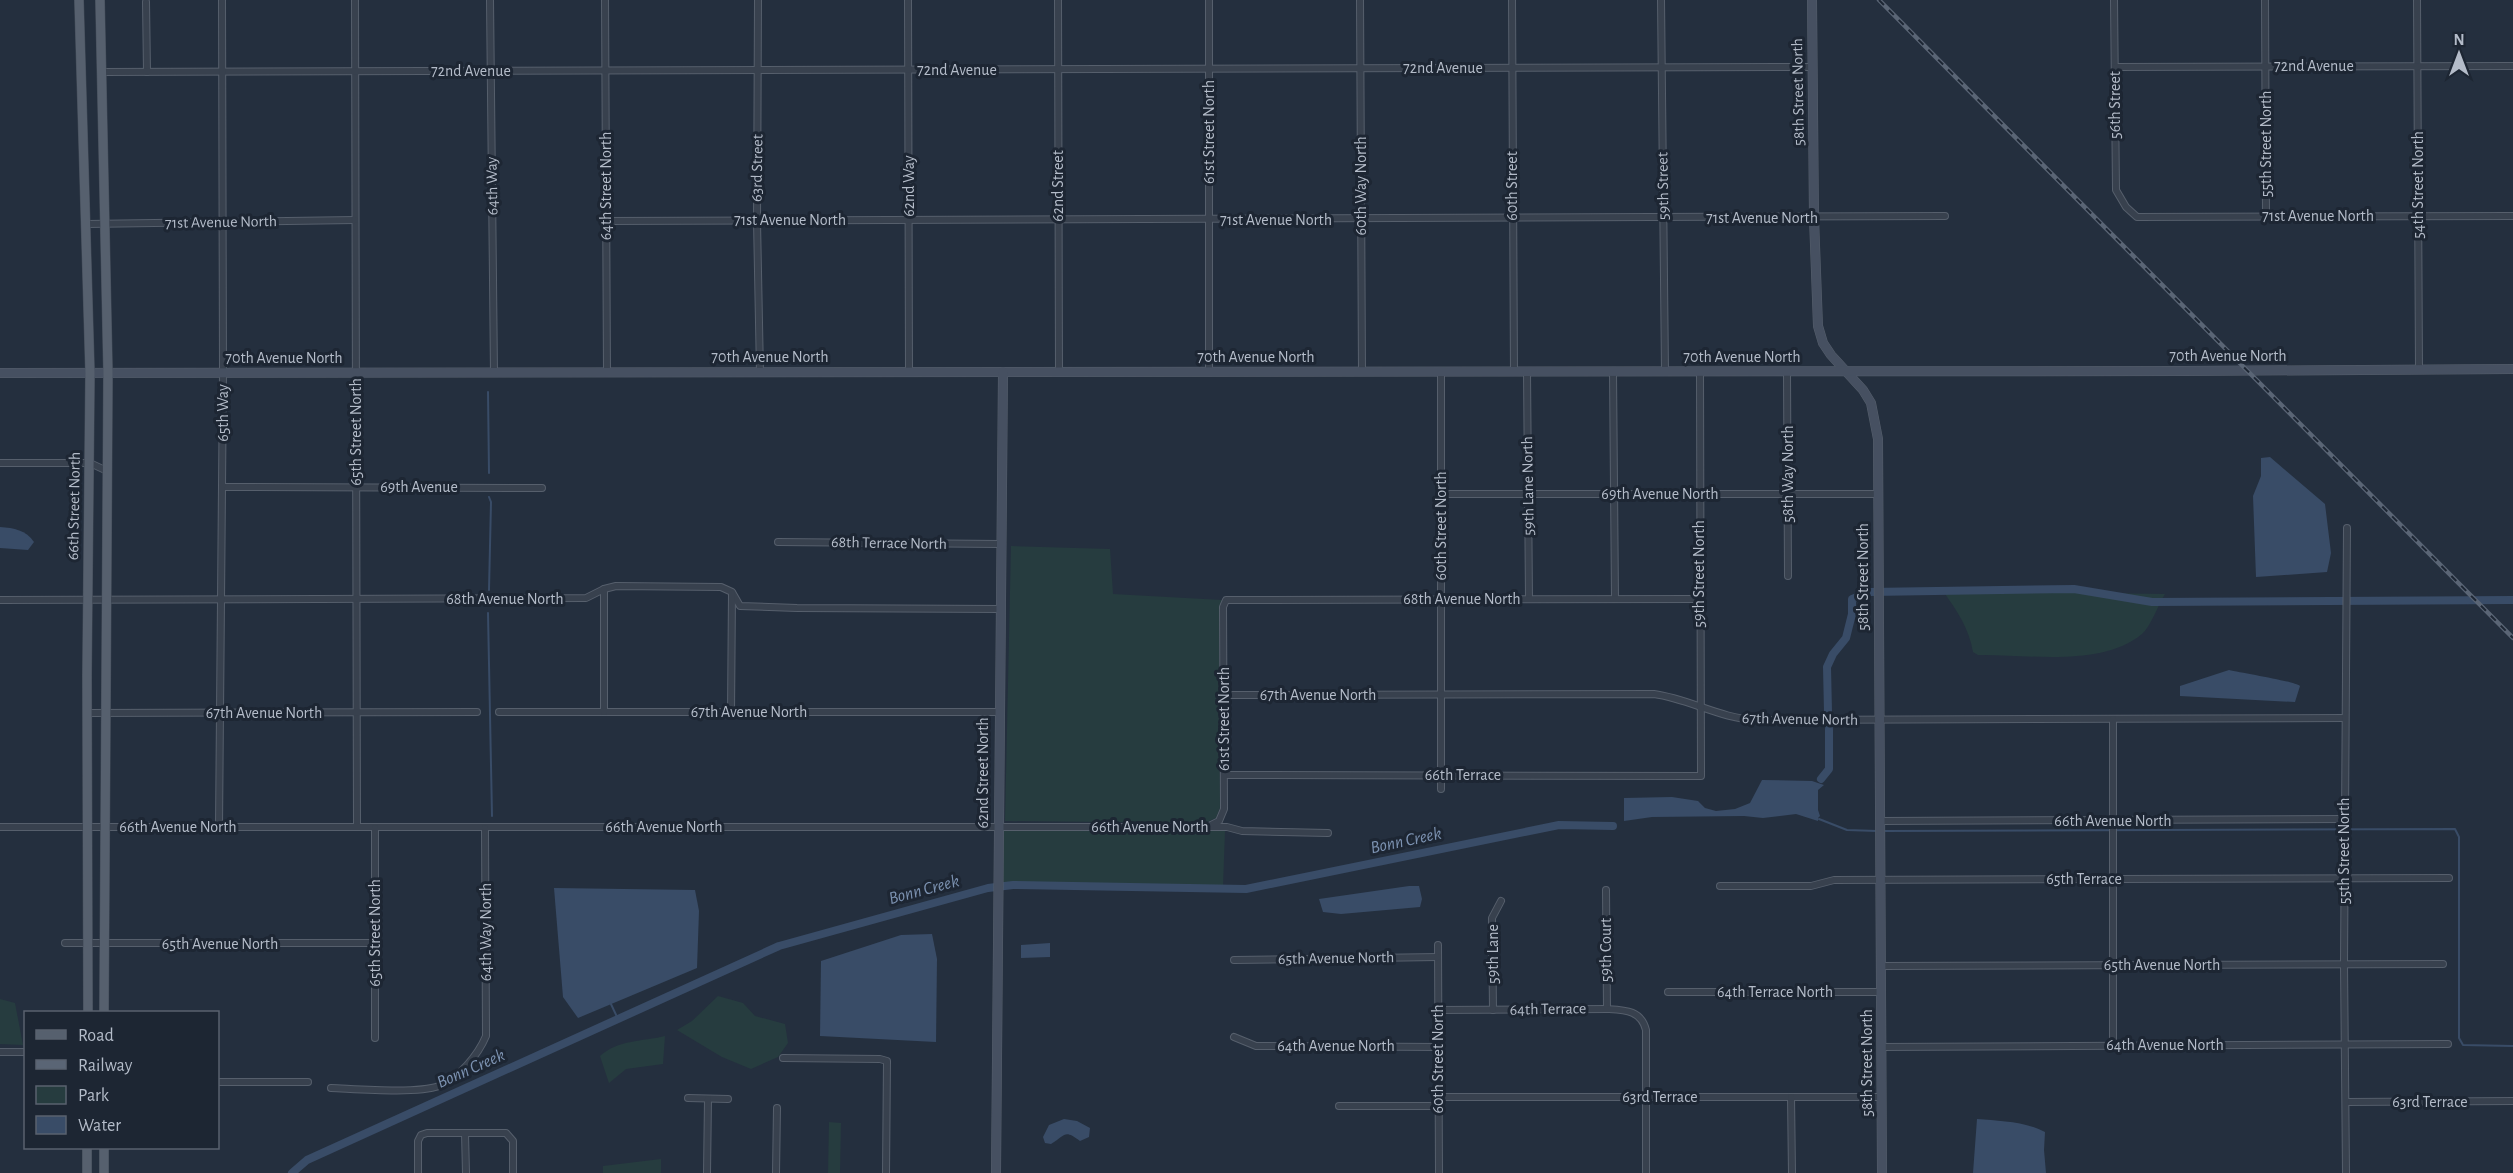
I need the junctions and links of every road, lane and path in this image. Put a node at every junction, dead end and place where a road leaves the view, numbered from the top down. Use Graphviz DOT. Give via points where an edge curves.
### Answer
graph roads {
  1 [pos="79,0"];
  2 [pos="100,0"];
  3 [pos="222,0"];
  4 [pos="355,0"];
  5 [pos="490,0"];
  6 [pos="605,0"];
  7 [pos="758,0"];
  8 [pos="908,0"];
  9 [pos="1058,0"];
  10 [pos="1209,0"];
  11 [pos="1360,0"];
  12 [pos="1512,0"];
  13 [pos="1661,0"];
  14 [pos="1812,0"];
  15 [pos="2114,0"];
  16 [pos="2265,0"];
  17 [pos="2417,0"];
  18 [pos="146,2"];
  19 [pos="2265,66"];
  20 [pos="2418,66"];
  21 [pos="2513,66"];
  22 [pos="1813,67"];
  23 [pos="2115,67"];
  24 [pos="1361,68"];
  25 [pos="1512,68"];
  26 [pos="1662,68"];
  27 [pos="758,70"];
  28 [pos="908,70"];
  29 [pos="1058,70"];
  30 [pos="1209,70"];
  31 [pos="490,71"];
  32 [pos="605,71"];
  33 [pos="102,72"];
  34 [pos="147,72"];
  35 [pos="222,72"];
  36 [pos="355,72"];
  37 [pos="2126,207"];
  38 [pos="1945,216"];
  39 [pos="2266,216"];
  40 [pos="2513,216"];
  41 [pos="1664,217"];
  42 [pos="2417,217"];
  43 [pos="1513,218"];
  44 [pos="1814,218"];
  45 [pos="909,219"];
  46 [pos="1361,219"];
  47 [pos="355,220"];
  48 [pos="1058,220"];
  49 [pos="1208,220"];
  50 [pos="606,221"];
  51 [pos="757,221"];
  52 [pos="222,222"];
  53 [pos="87,224"];
  54 [pos="105,224"];
  55 [pos="2513,369"];
  56 [pos="2419,370"];
  57 [pos="760,372"];
  58 [pos="909,372"];
  59 [pos="1003,372"];
  60 [pos="1059,372"];
  61 [pos="1209,372"];
  62 [pos="1362,372"];
  63 [pos="1441,372"];
  64 [pos="1514,372"];
  65 [pos="1527,372"];
  66 [pos="1613,372"];
  67 [pos="1665,372"];
  68 [pos="1700,372"];
  69 [pos="1787,372"];
  70 [pos="1846,372"];
  71 [pos="0,373"];
  72 [pos="90,373"];
  73 [pos="108,373"];
  74 [pos="223,373"];
  75 [pos="356,373"];
  76 [pos="494,373"];
  77 [pos="607,373"];
  78 [pos="0,463"];
  79 [pos="90,463"];
  80 [pos="107,471"];
  81 [pos="223,487"];
  82 [pos="356,487"];
  83 [pos="542,488"];
  84 [pos="1442,494"];
  85 [pos="1528,494"];
  86 [pos="1614,494"];
  87 [pos="1788,494"];
  88 [pos="1878,494"];
  89 [pos="1699,495"];
  90 [pos="2347,528"];
  91 [pos="778,542"];
  92 [pos="1000,544"];
  93 [pos="1788,576"];
  94 [pos="604,589"];
  95 [pos="732,592"];
  96 [pos="1529,599"];
  97 [pos="1615,599"];
  98 [pos="1699,599"];
  99 [pos="0,600"];
  100 [pos="87,600"];
  101 [pos="105,600"];
  102 [pos="222,600"];
  103 [pos="356,600"];
  104 [pos="1226,600"];
  105 [pos="1441,600"];
  106 [pos="1000,609"];
  107 [pos="1224,695"];
  108 [pos="1441,696"];
  109 [pos="1700,705"];
  110 [pos="999,711"];
  111 [pos="477,712"];
  112 [pos="499,712"];
  113 [pos="604,712"];
  114 [pos="731,712"];
  115 [pos="87,713"];
  116 [pos="104,713"];
  117 [pos="221,713"];
  118 [pos="357,713"];
  119 [pos="2345,718"];
  120 [pos="2113,719"];
  121 [pos="1880,720"];
  122 [pos="1225,775"];
  123 [pos="1441,775"];
  124 [pos="1701,776"];
  125 [pos="1441,789"];
  126 [pos="2344,821"];
  127 [pos="1881,823"];
  128 [pos="2112,823"];
  129 [pos="998,826"];
  130 [pos="0,827"];
  131 [pos="87,827"];
  132 [pos="104,827"];
  133 [pos="219,827"];
  134 [pos="357,827"];
  135 [pos="1206,827"];
  136 [pos="375,828"];
  137 [pos="485,828"];
  138 [pos="1328,833"];
  139 [pos="2344,878"];
  140 [pos="2449,878"];
  141 [pos="2112,879"];
  142 [pos="1881,880"];
  143 [pos="1720,886"];
  144 [pos="1606,890"];
  145 [pos="1501,901"];
  146 [pos="375,943"];
  147 [pos="65,944"];
  148 [pos="103,944"];
  149 [pos="88,945"];
  150 [pos="1438,945"];
  151 [pos="1438,957"];
  152 [pos="1234,960"];
  153 [pos="2344,964"];
  154 [pos="2443,964"];
  155 [pos="2112,965"];
  156 [pos="1881,966"];
  157 [pos="1668,992"];
  158 [pos="1881,992"];
  159 [pos="1607,1009"];
  160 [pos="1438,1010"];
  161 [pos="1493,1010"];
  162 [pos="88,1011"];
  163 [pos="104,1011"];
  164 [pos="1234,1037"];
  165 [pos="375,1038"];
  166 [pos="2345,1044"];
  167 [pos="2448,1044"];
  168 [pos="2113,1046"];
  169 [pos="1439,1047"];
  170 [pos="1881,1047"];
  171 [pos="0,1052"];
  172 [pos="24,1052"];
  173 [pos="783,1058"];
  174 [pos="219,1082"];
  175 [pos="308,1082"];
  176 [pos="331,1088"];
  177 [pos="1439,1097"];
  178 [pos="1646,1097"];
  179 [pos="1791,1097"];
  180 [pos="1882,1097"];
  181 [pos="688,1098"];
  182 [pos="708,1099"];
  183 [pos="728,1100"];
  184 [pos="2513,1101"];
  185 [pos="2346,1102"];
  186 [pos="1339,1106"];
  187 [pos="1438,1106"];
  188 [pos="777,1108"];
  189 [pos="465,1133"];
  190 [pos="87,1149"];
  191 [pos="104,1149"];
  192 [pos="87,1173"];
  193 [pos="104,1173"];
  194 [pos="418,1173"];
  195 [pos="466,1173"];
  196 [pos="513,1173"];
  197 [pos="707,1173"];
  198 [pos="776,1173"];
  199 [pos="886,1173"];
  200 [pos="996,1173"];
  201 [pos="1439,1173"];
  202 [pos="1646,1173"];
  203 [pos="1792,1173"];
  204 [pos="1882,1173"];
  205 [pos="2346,1173"];
  1 -- 53 [label="main road, 66th Street North"];
  2 -- 33 [label="main road, 66th Street North"];
  3 -- 35 [label="street, 65th Way"];
  4 -- 36 [label="street, 65th Street North"];
  5 -- 31 [label="street, 64th Way"];
  6 -- 32 [label="street, 64th Street North"];
  7 -- 27 [label="street, 63rd Street"];
  8 -- 28 [label="street, 62nd Way"];
  9 -- 29 [label="street, 62nd Street"];
  10 -- 30 [label="street, 61st Street North"];
  11 -- 24 [label="street, 60th Way North"];
  12 -- 25 [label="street, 60th Street"];
  13 -- 26 [label="street, 59th Street"];
  14 -- 22 [label="street, 58th Street North"];
  15 -- 23 [label="street, 56th Street"];
  16 -- 19 [label="street, 55th Street North"];
  17 -- 20 [label="street, 54th Street North"];
  18 -- 34 [label="street"];
  19 -- 20 [label="street, 72nd Avenue"];
  19 -- 23 [label="street, 72nd Avenue"];
  19 -- 39 [label="street, 55th Street North"];
  20 -- 21 [label="street, 72nd Avenue"];
  20 -- 42 [label="street, 54th Street North"];
  22 -- 26 [label="street, 72nd Avenue"];
  22 -- 44 [label="street, 58th Street North"];
  23 -- 37 [label="street, 56th Street" via="2116,190"];
  24 -- 25 [label="street, 72nd Avenue"];
  24 -- 30 [label="street, 72nd Avenue"];
  24 -- 46 [label="street, 60th Way North"];
  25 -- 26 [label="street, 72nd Avenue"];
  25 -- 43 [label="street, 60th Street"];
  26 -- 41 [label="street, 59th Street"];
  27 -- 28 [label="street, 72nd Avenue"];
  27 -- 32 [label="street, 72nd Avenue"];
  27 -- 51 [label="street, 63rd Street"];
  28 -- 29 [label="street, 72nd Avenue"];
  28 -- 45 [label="street, 62nd Way"];
  29 -- 30 [label="street, 72nd Avenue"];
  29 -- 48 [label="street, 62nd Street"];
  30 -- 49 [label="street, 61st Street North"];
  31 -- 32 [label="street, 72nd Avenue"];
  31 -- 36 [label="street, 72nd Avenue"];
  31 -- 76 [label="street, 64th Way"];
  32 -- 50 [label="street, 64th Street North"];
  33 -- 34 [label="street, 72nd Avenue"];
  33 -- 54 [label="main road, 66th Street North"];
  34 -- 35 [label="street, 72nd Avenue"];
  35 -- 36 [label="street, 72nd Avenue"];
  35 -- 52 [label="street, 65th Way"];
  36 -- 47 [label="street, 65th Street North"];
  37 -- 39 [label="street, 71st Avenue North" via="2137,217"];
  38 -- 44 [label="street, 71st Avenue North"];
  39 -- 42 [label="street, 71st Avenue North"];
  40 -- 42 [label="street, 71st Avenue North"];
  41 -- 43 [label="street, 71st Avenue North"];
  41 -- 44 [label="street, 71st Avenue North"];
  41 -- 67 [label="street, 59th Street"];
  42 -- 56 [label="street, 54th Street North"];
  43 -- 46 [label="street, 71st Avenue North"];
  43 -- 64 [label="street, 60th Street"];
  44 -- 70 [label="street, 58th Street North" via="1818,326 1823,343"];
  45 -- 48 [label="street, 71st Avenue North"];
  45 -- 51 [label="street, 71st Avenue North"];
  45 -- 58 [label="street, 62nd Way"];
  46 -- 49 [label="street, 71st Avenue North"];
  46 -- 62 [label="street, 60th Way North"];
  47 -- 52 [label="street, 71st Avenue North"];
  47 -- 75 [label="street, 65th Street North"];
  48 -- 49 [label="street, 71st Avenue North"];
  48 -- 60 [label="street, 62nd Street"];
  49 -- 61 [label="street, 61st Street North"];
  50 -- 51 [label="street, 71st Avenue North"];
  50 -- 77 [label="street, 64th Street North"];
  51 -- 57 [label="street, 63rd Street"];
  52 -- 54 [label="street, 71st Avenue North"];
  52 -- 74 [label="street, 65th Way"];
  53 -- 54 [label="street, 71st Avenue North"];
  53 -- 72 [label="main road, 66th Street North"];
  54 -- 73 [label="main road, 66th Street North"];
  55 -- 56 [label="street, 70th Avenue North"];
  56 -- 70 [label="street, 70th Avenue North"];
  57 -- 58 [label="street, 70th Avenue North"];
  57 -- 77 [label="street, 70th Avenue North"];
  58 -- 59 [label="street, 70th Avenue North"];
  59 -- 60 [label="street, 70th Avenue North"];
  59 -- 92 [label="street, 62nd Street North"];
  60 -- 61 [label="street, 70th Avenue North"];
  61 -- 62 [label="street, 70th Avenue North"];
  62 -- 63 [label="street, 70th Avenue North"];
  63 -- 64 [label="street, 70th Avenue North"];
  63 -- 84 [label="street, 60th Street North"];
  64 -- 65 [label="street, 70th Avenue North"];
  65 -- 66 [label="street, 70th Avenue North"];
  65 -- 85 [label="street, 59th Lane North"];
  66 -- 67 [label="street, 70th Avenue North"];
  66 -- 86 [label="street"];
  67 -- 68 [label="street, 70th Avenue North"];
  68 -- 69 [label="street, 70th Avenue North"];
  68 -- 89 [label="street, 59th Street North"];
  69 -- 70 [label="street, 70th Avenue North"];
  69 -- 87 [label="street, 58th Way North"];
  70 -- 88 [label="street, 58th Street North" via="1871,403 1878,439"];
  71 -- 72 [label="street, 70th Avenue North"];
  72 -- 73 [label="street, 70th Avenue North"];
  72 -- 79 [label="main road, 66th Street North"];
  73 -- 74 [label="street, 70th Avenue North"];
  73 -- 80 [label="main road, 66th Street North"];
  74 -- 75 [label="street, 70th Avenue North"];
  74 -- 81 [label="street, 65th Way"];
  75 -- 76 [label="street, 70th Avenue North"];
  75 -- 82 [label="street, 65th Street North"];
  76 -- 77 [label="street, 70th Avenue North"];
  78 -- 79 [label="street"];
  79 -- 80 [label="street"];
  79 -- 100 [label="main road, 66th Street North"];
  80 -- 101 [label="main road, 66th Street North"];
  81 -- 82 [label="street, 69th Avenue"];
  81 -- 102 [label="street, 65th Way"];
  82 -- 83 [label="street, 69th Avenue"];
  82 -- 103 [label="street, 65th Street North"];
  84 -- 85 [label="street, 69th Avenue North"];
  84 -- 105 [label="street, 60th Street North"];
  85 -- 86 [label="street, 69th Avenue North"];
  85 -- 96 [label="street, 59th Lane North"];
  86 -- 89 [label="street, 69th Avenue North"];
  86 -- 97 [label="street"];
  87 -- 88 [label="street, 69th Avenue North"];
  87 -- 89 [label="street, 69th Avenue North"];
  87 -- 93 [label="street, 58th Way North"];
  88 -- 121 [label="street, 58th Street North"];
  89 -- 98 [label="street, 59th Street North"];
  90 -- 119 [label="street, 55th Street North"];
  91 -- 92 [label="street, 68th Terrace North"];
  92 -- 106 [label="street, 62nd Street North"];
  94 -- 95 [label="street, 68th Avenue North" via="722,587"];
  94 -- 103 [label="street, 68th Avenue North" via="586,598"];
  94 -- 113 [label="street"];
  95 -- 106 [label="street, 68th Avenue North" via="740,606"];
  95 -- 114 [label="street"];
  96 -- 97 [label="street, 68th Avenue North"];
  96 -- 105 [label="street, 68th Avenue North"];
  97 -- 98 [label="street, 68th Avenue North"];
  98 -- 109 [label="street, 59th Street North"];
  99 -- 100 [label="street, 68th Avenue North"];
  100 -- 101 [label="street, 68th Avenue North"];
  100 -- 115 [label="main road, 66th Street North"];
  101 -- 102 [label="street, 68th Avenue North"];
  101 -- 116 [label="main road, 66th Street North"];
  102 -- 103 [label="street, 68th Avenue North"];
  102 -- 117 [label="street, 65th Way"];
  103 -- 118 [label="street, 65th Street North"];
  104 -- 105 [label="street, 68th Avenue North"];
  104 -- 107 [label="street, 61st Street North"];
  105 -- 108 [label="street, 60th Street North"];
  106 -- 110 [label="street, 62nd Street North"];
  107 -- 108 [label="street, 67th Avenue North"];
  107 -- 122 [label="street, 61st Street North"];
  108 -- 109 [label="street, 67th Avenue North" via="1654,694"];
  108 -- 123 [label="street, 60th Street North"];
  109 -- 121 [label="street, 67th Avenue North" via="1741,719"];
  109 -- 124 [label="street, 59th Street North"];
  110 -- 114 [label="street, 67th Avenue North"];
  110 -- 129 [label="street, 62nd Street North"];
  111 -- 118 [label="street, 67th Avenue North"];
  112 -- 113 [label="street, 67th Avenue North"];
  113 -- 114 [label="street, 67th Avenue North"];
  115 -- 116 [label="street, 67th Avenue North"];
  115 -- 131 [label="main road, 66th Street North"];
  116 -- 117 [label="street, 67th Avenue North"];
  116 -- 132 [label="main road, 66th Street North"];
  117 -- 118 [label="street, 67th Avenue North"];
  117 -- 133 [label="street, 65th Way"];
  118 -- 134 [label="street, 65th Street North"];
  119 -- 120 [label="street, 67th Avenue North"];
  119 -- 126 [label="street, 55th Street North"];
  120 -- 121 [label="street, 67th Avenue North"];
  120 -- 128 [label="street"];
  121 -- 127 [label="street, 58th Street North"];
  122 -- 123 [label="street, 66th Terrace"];
  122 -- 135 [label="street, 61st Street North" via="1224,809 1219,821"];
  123 -- 124 [label="street, 66th Terrace"];
  123 -- 125 [label="street, 60th Street North"];
  126 -- 128 [label="street, 66th Avenue North"];
  126 -- 139 [label="street, 55th Street North"];
  127 -- 128 [label="street, 66th Avenue North"];
  127 -- 142 [label="street, 58th Street North"];
  128 -- 141 [label="street"];
  129 -- 135 [label="street, 66th Avenue North"];
  129 -- 137 [label="street, 66th Avenue North"];
  129 -- 200 [label="street, 62nd Street North"];
  130 -- 131 [label="street, 66th Avenue North"];
  131 -- 132 [label="street, 66th Avenue North"];
  131 -- 149 [label="main road, 66th Street North"];
  132 -- 133 [label="street, 66th Avenue North"];
  132 -- 148 [label="main road, 66th Street North"];
  133 -- 134 [label="street, 66th Avenue North"];
  134 -- 136 [label="street, 66th Avenue North"];
  135 -- 138 [label="street, 66th Avenue North"];
  136 -- 137 [label="street, 66th Avenue North"];
  136 -- 146 [label="street, 65th Street North"];
  137 -- 176 [label="street, 64th Way North" via="486,1036 481,1048 440,1086 418,1090"];
  139 -- 140 [label="street, 65th Terrace"];
  139 -- 141 [label="street, 65th Terrace"];
  139 -- 153 [label="street, 55th Street North"];
  141 -- 142 [label="street, 65th Terrace"];
  141 -- 155 [label="street"];
  142 -- 143 [label="street, 65th Terrace" via="1834,880 1811,886"];
  142 -- 156 [label="street, 58th Street North"];
  144 -- 159 [label="street, 59th Court"];
  145 -- 161 [label="street, 59th Lane" via="1492,918"];
  146 -- 148 [label="street, 65th Avenue North"];
  146 -- 165 [label="street, 65th Street North"];
  147 -- 149 [label="street, 65th Avenue North"];
  148 -- 149 [label="street, 65th Avenue North"];
  148 -- 163 [label="main road, 66th Street North"];
  149 -- 162 [label="main road, 66th Street North"];
  150 -- 151 [label="street, 60th Street North"];
  151 -- 152 [label="street, 65th Avenue North"];
  151 -- 160 [label="street, 60th Street North"];
  153 -- 154 [label="street, 65th Avenue North"];
  153 -- 155 [label="street, 65th Avenue North"];
  153 -- 166 [label="street, 55th Street North"];
  155 -- 156 [label="street, 65th Avenue North"];
  155 -- 168 [label="street"];
  156 -- 158 [label="street, 58th Street North"];
  157 -- 158 [label="street, 64th Terrace North"];
  158 -- 170 [label="street, 58th Street North"];
  159 -- 161 [label="street, 64th Terrace"];
  159 -- 178 [label="street, 64th Terrace" via="1634,1012 1641,1017 1646,1030"];
  160 -- 161 [label="street, 64th Terrace"];
  160 -- 169 [label="street, 60th Street North"];
  164 -- 169 [label="street, 64th Avenue North" via="1256,1046"];
  166 -- 167 [label="street, 64th Avenue North"];
  166 -- 168 [label="street, 64th Avenue North"];
  166 -- 185 [label="street, 55th Street North"];
  168 -- 170 [label="street, 64th Avenue North"];
  169 -- 177 [label="street, 60th Street North"];
  170 -- 180 [label="street, 58th Street North"];
  171 -- 172 [label="street"];
  173 -- 199 [label="street" via="887,1061"];
  174 -- 175 [label="street"];
  177 -- 178 [label="street, 63rd Terrace"];
  177 -- 187 [label="street, 60th Street North"];
  178 -- 179 [label="street, 63rd Terrace"];
  178 -- 202 [label="street"];
  179 -- 180 [label="street, 63rd Terrace"];
  179 -- 203 [label="street"];
  180 -- 204 [label="street, 58th Street North"];
  181 -- 182 [label="street"];
  182 -- 183 [label="street"];
  182 -- 197 [label="street"];
  184 -- 185 [label="street, 63rd Terrace"];
  185 -- 205 [label="street, 55th Street North"];
  186 -- 187 [label="street"];
  187 -- 201 [label="street, 60th Street North"];
  188 -- 198 [label="street"];
  189 -- 194 [label="street" via="421,1135"];
  189 -- 195 [label="street"];
  189 -- 196 [label="street" via="511,1136"];
  190 -- 192 [label="main road"];
  191 -- 193 [label="main road"];
}
